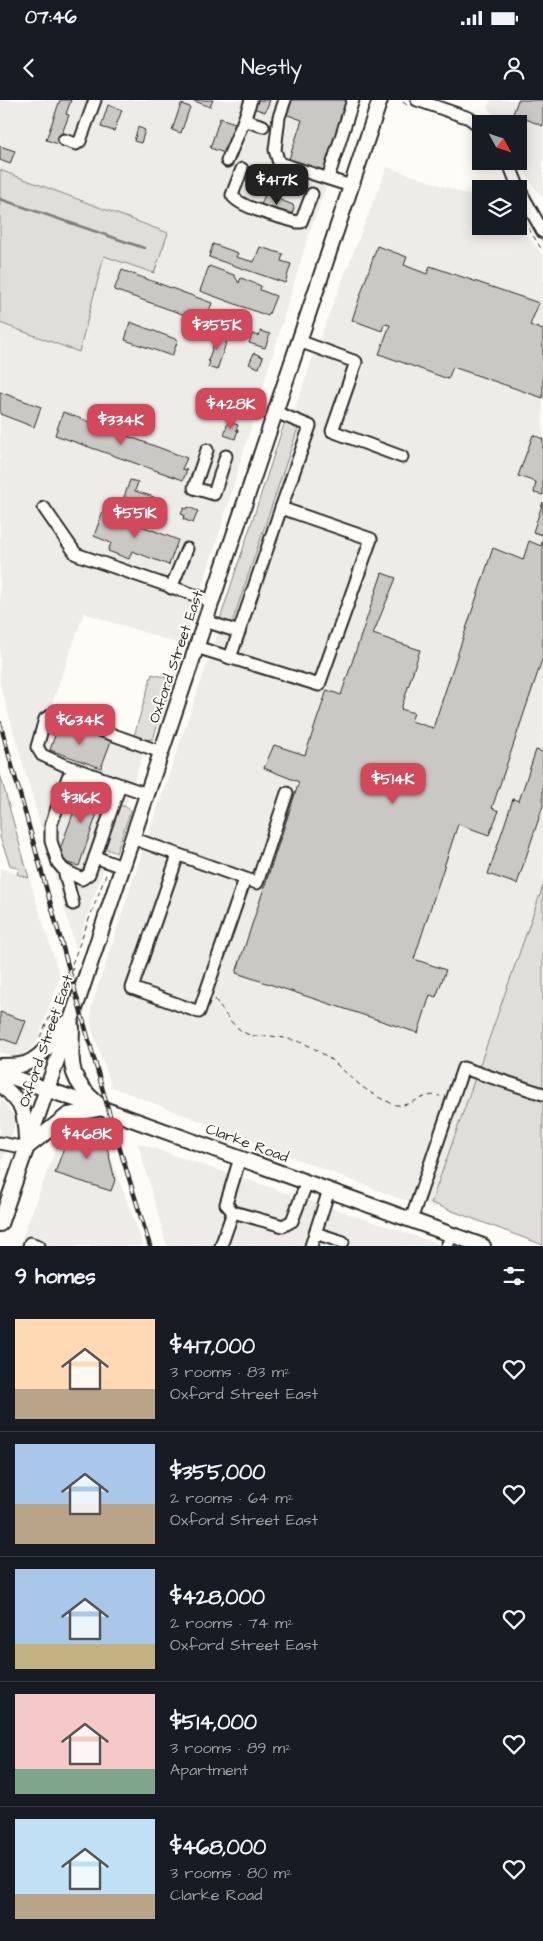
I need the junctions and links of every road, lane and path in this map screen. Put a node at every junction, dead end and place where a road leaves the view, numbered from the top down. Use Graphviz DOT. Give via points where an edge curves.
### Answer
graph roads {
  1 [pos="95,100"];
  2 [pos="251,100"];
  3 [pos="285,100"];
  4 [pos="353,100"];
  5 [pos="380,100"];
  6 [pos="417,100"];
  7 [pos="244,120"];
  8 [pos="472,120"];
  9 [pos="264,126"];
  10 [pos="64,140"];
  11 [pos="227,161"];
  12 [pos="242,169"];
  13 [pos="512,170"];
  14 [pos="328,178"];
  15 [pos="351,186"];
  16 [pos="312,194"];
  17 [pos="527,226"];
  18 [pos="543,232"];
  19 [pos="542,250"];
  20 [pos="299,342"];
  21 [pos="275,412"];
  22 [pos="207,450"];
  23 [pos="226,456"];
  24 [pos="402,457"];
  25 [pos="44,508"];
  26 [pos="281,508"];
  27 [pos="187,549"];
  28 [pos="171,588"];
  29 [pos="212,601"];
  30 [pos="205,621"];
  31 [pos="239,632"];
  32 [pos="196,647"];
  33 [pos="230,658"];
  34 [pos="161,752"];
  35 [pos="118,789"];
  36 [pos="287,793"];
  37 [pos="147,794"];
  38 [pos="132,838"];
  39 [pos="178,855"];
  40 [pos="95,857"];
  41 [pos="122,867"];
  42 [pos="64,870"];
  43 [pos="108,871"];
  44 [pos="245,879"];
  45 [pos="73,904"];
  46 [pos="207,989"];
  47 [pos="73,1012"];
  48 [pos="40,1038"];
  49 [pos="0,1066"];
  50 [pos="0,1073"];
  51 [pos="0,1083"];
  52 [pos="46,1090"];
  53 [pos="543,1094"];
  54 [pos="440,1096"];
  55 [pos="103,1109"];
  56 [pos="0,1143"];
  57 [pos="26,1148"];
  58 [pos="240,1158"];
  59 [pos="307,1182"];
  60 [pos="329,1190"];
  61 [pos="233,1212"];
  62 [pos="411,1220"];
  63 [pos="0,1224"];
  64 [pos="315,1233"];
  65 [pos="450,1240"];
  66 [pos="343,1242"];
  67 [pos="29,1246"];
  68 [pos="39,1246"];
  69 [pos="221,1246"];
  70 [pos="311,1246"];
  71 [pos="483,1246"];
  1 -- 10 [label="street" via="80,141 76,144"];
  2 -- 7 [label="street"];
  3 -- 14 [label="street" via="279,117 275,150 279,163"];
  4 -- 14 [label="street"];
  5 -- 15 [label="main road, Oxford Street East"];
  6 -- 8 [label="street"];
  7 -- 9 [label="street"];
  7 -- 11 [label="street"];
  12 -- 16 [label="street" via="232,195 244,204 301,222"];
  13 -- 18 [label="street"];
  14 -- 15 [label="street"];
  15 -- 20 [label="main road, Oxford Street East"];
  17 -- 19 [label="path"];
  20 -- 21 [label="main road, Oxford Street East"];
  20 -- 24 [label="street" via="356,362 332,431"];
  21 -- 26 [label="street" via="310,426"];
  21 -- 29 [label="main road, Oxford Street East"];
  22 -- 23 [label="street" via="194,488 214,494"];
  25 -- 28 [label="street" via="76,554"];
  26 -- 31 [label="street"];
  26 -- 33 [label="street" via="371,539 319,685"];
  27 -- 28 [label="street"];
  28 -- 29 [label="street"];
  29 -- 30 [label="main road, Oxford Street East"];
  30 -- 31 [label="street"];
  30 -- 32 [label="main road, Oxford Street East"];
  31 -- 33 [label="street"];
  32 -- 33 [label="street"];
  32 -- 34 [label="main road, Oxford Street East"];
  34 -- 35 [label="street" via="50,716 45,719 38,747 42,755"];
  34 -- 37 [label="main road, Oxford Street East"];
  35 -- 37 [label="street"];
  35 -- 40 [label="street"];
  35 -- 42 [label="street" via="68,777 51,825 51,841 58,863"];
  36 -- 44 [label="street" via="257,883"];
  37 -- 38 [label="main road, Oxford Street East"];
  38 -- 39 [label="street"];
  38 -- 41 [label="main road, Oxford Street East"];
  39 -- 44 [label="street"];
  39 -- 46 [label="street" via="132,988 199,1012"];
  40 -- 41 [label="street"];
  40 -- 42 [label="street" via="89,874 82,879"];
  41 -- 47 [label="main road, Oxford Street East"];
  42 -- 45 [label="street"];
  43 -- 48 [label="path" via="73,968"];
  44 -- 46 [label="street"];
  46 -- 54 [label="path" via="230,1022 247,1034 306,1043 361,1087 395,1105 432,1094"];
  47 -- 49 [label="main road" via="46,1048 32,1060 19,1065"];
  47 -- 52 [label="main road, Oxford Street East"];
  47 -- 55 [label="main road" via="71,1058 74,1074 84,1093"];
  50 -- 52 [label="main road, Clarke Road"];
  51 -- 57 [label="main road" via="24,1111"];
  52 -- 55 [label="main road, Clarke Road"];
  52 -- 57 [label="main road, Oxford Street East"];
  53 -- 62 [label="street" via="463,1068"];
  55 -- 57 [label="main road" via="68,1115"];
  55 -- 58 [label="main road, Clarke Road"];
  56 -- 57 [label="street"];
  57 -- 63 [label="main road, Oxford Street East"];
  58 -- 59 [label="main road, Clarke Road"];
  58 -- 61 [label="street" via="226,1204"];
  59 -- 60 [label="main road, Clarke Road"];
  59 -- 61 [label="street" via="292,1221 283,1226"];
  60 -- 62 [label="main road, Clarke Road"];
  60 -- 64 [label="street"];
  61 -- 69 [label="street"];
  62 -- 65 [label="main road, Clarke Road"];
  64 -- 66 [label="street"];
  64 -- 70 [label="street"];
  65 -- 71 [label="main road, Clarke Road"];
  67 -- 68 [label="street" via="30,1243"];
}
